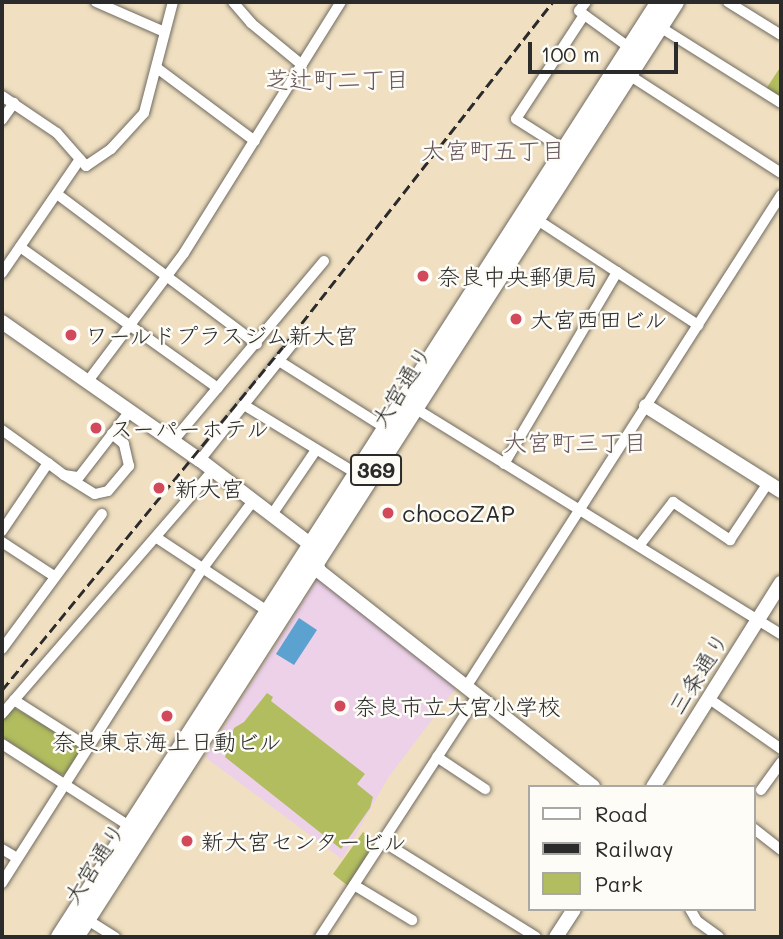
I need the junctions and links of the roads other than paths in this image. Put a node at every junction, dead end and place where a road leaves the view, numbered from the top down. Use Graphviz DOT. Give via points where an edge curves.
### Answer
graph roads {
  1 [pos="96,2"];
  2 [pos="173,2"];
  3 [pos="233,2"];
  4 [pos="341,2"];
  5 [pos="586,2"];
  6 [pos="660,2"];
  7 [pos="675,2"];
  8 [pos="728,2"];
  9 [pos="584,15"];
  10 [pos="660,27"];
  11 [pos="162,31"];
  12 [pos="781,35"];
  13 [pos="630,48"];
  14 [pos="302,65"];
  15 [pos="157,68"];
  16 [pos="624,71"];
  17 [pos="2,96"];
  18 [pos="14,103"];
  19 [pos="781,103"];
  20 [pos="2,120"];
  21 [pos="255,141"];
  22 [pos="565,149"];
  23 [pos="80,159"];
  24 [pos="781,173"];
  25 [pos="57,194"];
  26 [pos="781,194"];
  27 [pos="536,219"];
  28 [pos="20,247"];
  29 [pos="324,261"];
  30 [pos="617,272"];
  31 [pos="2,273"];
  32 [pos="167,278"];
  33 [pos="2,322"];
  34 [pos="698,325"];
  35 [pos="131,326"];
  36 [pos="297,338"];
  37 [pos="257,344"];
  38 [pos="279,361"];
  39 [pos="88,382"];
  40 [pos="218,388"];
  41 [pos="244,405"];
  42 [pos="410,405"];
  43 [pos="646,406"];
  44 [pos="130,411"];
  45 [pos="387,429"];
  46 [pos="2,430"];
  47 [pos="113,434"];
  48 [pos="173,441"];
  49 [pos="316,450"];
  50 [pos="200,460"];
  51 [pos="48,463"];
  52 [pos="504,464"];
  53 [pos="213,470"];
  54 [pos="357,474"];
  55 [pos="64,475"];
  56 [pos="768,483"];
  57 [pos="781,491"];
  58 [pos="253,501"];
  59 [pos="580,510"];
  60 [pos="102,514"];
  61 [pos="271,516"];
  62 [pos="2,531"];
  63 [pos="157,538"];
  64 [pos="2,542"];
  65 [pos="311,545"];
  66 [pos="639,546"];
  67 [pos="315,566"];
  68 [pos="203,568"];
  69 [pos="54,576"];
  70 [pos="781,583"];
  71 [pos="269,612"];
  72 [pos="758,619"];
  73 [pos="781,634"];
  74 [pos="2,649"];
  75 [pos="472,692"];
  76 [pos="708,698"];
  77 [pos="14,700"];
  78 [pos="2,714"];
  79 [pos="2,744"];
  80 [pos="88,747"];
  81 [pos="781,749"];
  82 [pos="437,757"];
  83 [pos="781,762"];
  84 [pos="65,784"];
  85 [pos="590,785"];
  86 [pos="658,785"];
  87 [pos="485,789"];
  88 [pos="761,790"];
  89 [pos="131,827"];
  90 [pos="755,830"];
  91 [pos="382,841"];
  92 [pos="2,849"];
  93 [pos="781,850"];
  94 [pos="17,858"];
  95 [pos="2,883"];
  96 [pos="354,885"];
  97 [pos="573,911"];
  98 [pos="692,911"];
  99 [pos="81,916"];
  100 [pos="412,920"];
  101 [pos="60,937"];
  102 [pos="75,937"];
  103 [pos="115,937"];
  104 [pos="320,937"];
  105 [pos="536,937"];
  106 [pos="556,937"];
  107 [pos="719,937"];
  1 -- 11 [label="street"];
  2 -- 11 [label="street"];
  3 -- 14 [label="street"];
  4 -- 14 [label="street"];
  5 -- 9 [label="street" via="579,11"];
  6 -- 13 [label="highway, 大宮通り / 369"];
  7 -- 10 [label="highway, 大宮通り / 369"];
  8 -- 12 [label="street"];
  9 -- 13 [label="street"];
  9 -- 22 [label="street" via="516,118"];
  10 -- 16 [label="highway, 大宮通り / 369"];
  10 -- 19 [label="street"];
  11 -- 15 [label="street"];
  13 -- 16 [label="highway, 大宮通り / 369"];
  14 -- 21 [label="street"];
  15 -- 21 [label="street"];
  15 -- 23 [label="street" via="138,122 86,166"];
  16 -- 22 [label="highway, 大宮通り / 369"];
  16 -- 24 [label="street"];
  16 -- 27 [label="highway, 大宮通り / 369"];
  17 -- 18 [label="street"];
  18 -- 20 [label="street"];
  18 -- 23 [label="street" via="57,133"];
  21 -- 32 [label="street"];
  22 -- 42 [label="highway, 大宮通り / 369"];
  23 -- 25 [label="street"];
  25 -- 28 [label="street"];
  25 -- 32 [label="street"];
  26 -- 34 [label="street"];
  27 -- 30 [label="street"];
  27 -- 42 [label="highway, 大宮通り / 369"];
  28 -- 31 [label="street"];
  28 -- 35 [label="street"];
  29 -- 37 [label="street"];
  30 -- 34 [label="street"];
  30 -- 52 [label="street"];
  32 -- 35 [label="street"];
  32 -- 37 [label="street"];
  33 -- 39 [label="street"];
  34 -- 43 [label="street"];
  35 -- 39 [label="street"];
  35 -- 40 [label="street"];
  36 -- 38 [label="street"];
  37 -- 40 [label="street"];
  38 -- 41 [label="street"];
  38 -- 45 [label="street"];
  39 -- 44 [label="street"];
  40 -- 48 [label="street"];
  41 -- 49 [label="street"];
  41 -- 50 [label="street"];
  42 -- 45 [label="highway, 大宮通り / 369"];
  42 -- 52 [label="street"];
  42 -- 67 [label="highway, 大宮通り / 369"];
  43 -- 56 [label="street"];
  43 -- 59 [label="street"];
  44 -- 47 [label="street"];
  44 -- 48 [label="street"];
  45 -- 54 [label="highway, 大宮通り / 369"];
  46 -- 51 [label="street"];
  47 -- 55 [label="street" via="79,477"];
  47 -- 55 [label="street" via="124,444 129,466 108,491 95,494"];
  48 -- 50 [label="street"];
  49 -- 54 [label="street"];
  49 -- 61 [label="street"];
  50 -- 53 [label="street"];
  51 -- 55 [label="street"];
  51 -- 62 [label="street"];
  52 -- 59 [label="street"];
  53 -- 58 [label="street"];
  53 -- 63 [label="street"];
  54 -- 65 [label="highway, 大宮通り / 369"];
  56 -- 57 [label="street"];
  56 -- 66 [label="street" via="730,540 673,502"];
  58 -- 61 [label="street"];
  58 -- 68 [label="street"];
  59 -- 66 [label="street"];
  59 -- 75 [label="street"];
  60 -- 69 [label="street"];
  61 -- 65 [label="street"];
  63 -- 68 [label="street"];
  63 -- 77 [label="street"];
  64 -- 69 [label="street"];
  65 -- 67 [label="street"];
  65 -- 71 [label="highway, 大宮通り / 369"];
  66 -- 72 [label="street"];
  67 -- 75 [label="street"];
  67 -- 99 [label="highway, 大宮通り / 369"];
  68 -- 71 [label="street"];
  68 -- 80 [label="street"];
  69 -- 74 [label="street"];
  70 -- 72 [label="street, 三条通り"];
  71 -- 89 [label="highway, 大宮通り / 369"];
  72 -- 73 [label="street"];
  72 -- 76 [label="street, 三条通り"];
  75 -- 82 [label="street"];
  75 -- 85 [label="street"];
  76 -- 81 [label="street"];
  76 -- 86 [label="street, 三条通り"];
  77 -- 78 [label="street"];
  77 -- 80 [label="street"];
  79 -- 84 [label="street"];
  80 -- 84 [label="street"];
  82 -- 87 [label="street"];
  82 -- 91 [label="street"];
  83 -- 88 [label="street"];
  84 -- 89 [label="street"];
  84 -- 94 [label="street"];
  89 -- 99 [label="highway, 大宮通り / 369"];
  90 -- 93 [label="street"];
  91 -- 96 [label="street"];
  91 -- 105 [label="street"];
  92 -- 94 [label="street"];
  94 -- 95 [label="street"];
  96 -- 100 [label="street"];
  96 -- 104 [label="street"];
  97 -- 106 [label="street"];
  98 -- 107 [label="street" via="698,922"];
  99 -- 101 [label="highway, 大宮通り / 369"];
  99 -- 102 [label="highway, 大宮通り / 369"];
  99 -- 103 [label="street"];
}
